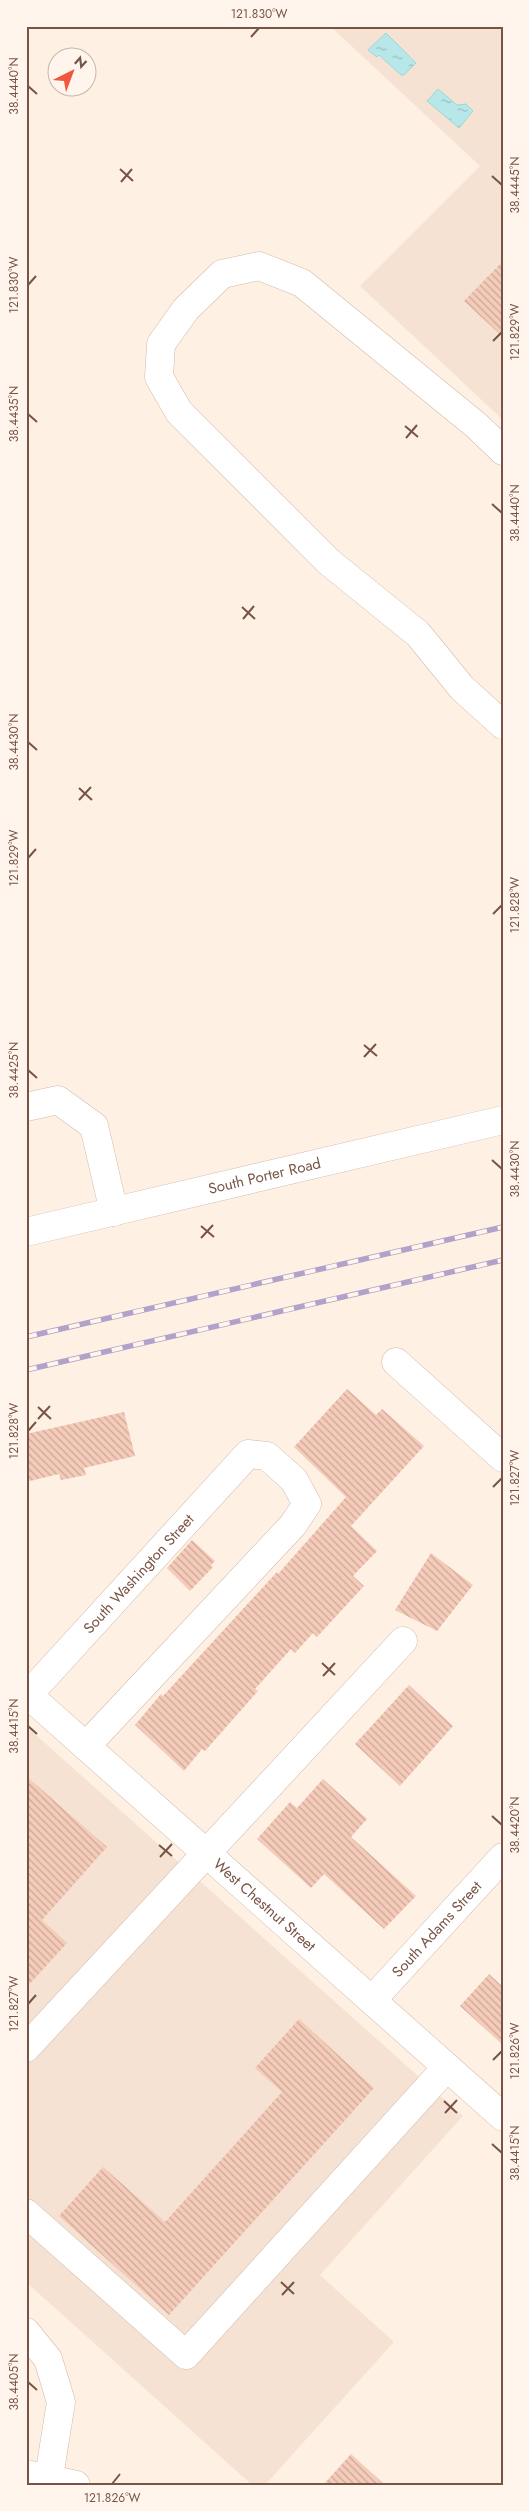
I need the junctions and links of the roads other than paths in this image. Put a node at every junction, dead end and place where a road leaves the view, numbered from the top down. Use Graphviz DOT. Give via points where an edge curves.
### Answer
graph roads {
  1 [pos="503,452"];
  2 [pos="503,725"];
  3 [pos="26,1107"];
  4 [pos="503,1120"];
  5 [pos="114,1212"];
  6 [pos="26,1232"];
  7 [pos="396,1362"];
  8 [pos="503,1458"];
  9 [pos="403,1641"];
  10 [pos="27,1694"];
  11 [pos="86,1746"];
  12 [pos="206,1853"];
  13 [pos="503,1857"];
  14 [pos="372,2000"];
  15 [pos="26,2048"];
  16 [pos="447,2067"];
  17 [pos="503,2117"];
  18 [pos="26,2213"];
  19 [pos="26,2332"];
  20 [pos="38,2475"];
  21 [pos="76,2485"];
  1 -- 2 [label="street" via="477,426 302,283 259,266 222,274 186,309 161,344 159,377 179,412 330,562 418,634 462,688"];
  3 -- 5 [label="street" via="58,1100 94,1126"];
  4 -- 5 [label="street, South Porter Road"];
  5 -- 6 [label="street, South Porter Road"];
  7 -- 8 [label="street"];
  9 -- 12 [label="street"];
  10 -- 11 [label="street, West Chestnut Street"];
  10 -- 11 [label="street, South Washington Street" via="248,1454 267,1456 294,1480 307,1504 293,1525"];
  11 -- 12 [label="street, West Chestnut Street"];
  12 -- 14 [label="street, West Chestnut Street"];
  12 -- 15 [label="street"];
  13 -- 14 [label="street, South Adams Street"];
  14 -- 16 [label="street, West Chestnut Street"];
  16 -- 17 [label="street, West Chestnut Street"];
  16 -- 18 [label="street" via="186,2355"];
  19 -- 20 [label="street" via="48,2359 60,2402"];
  20 -- 21 [label="street"];
}
